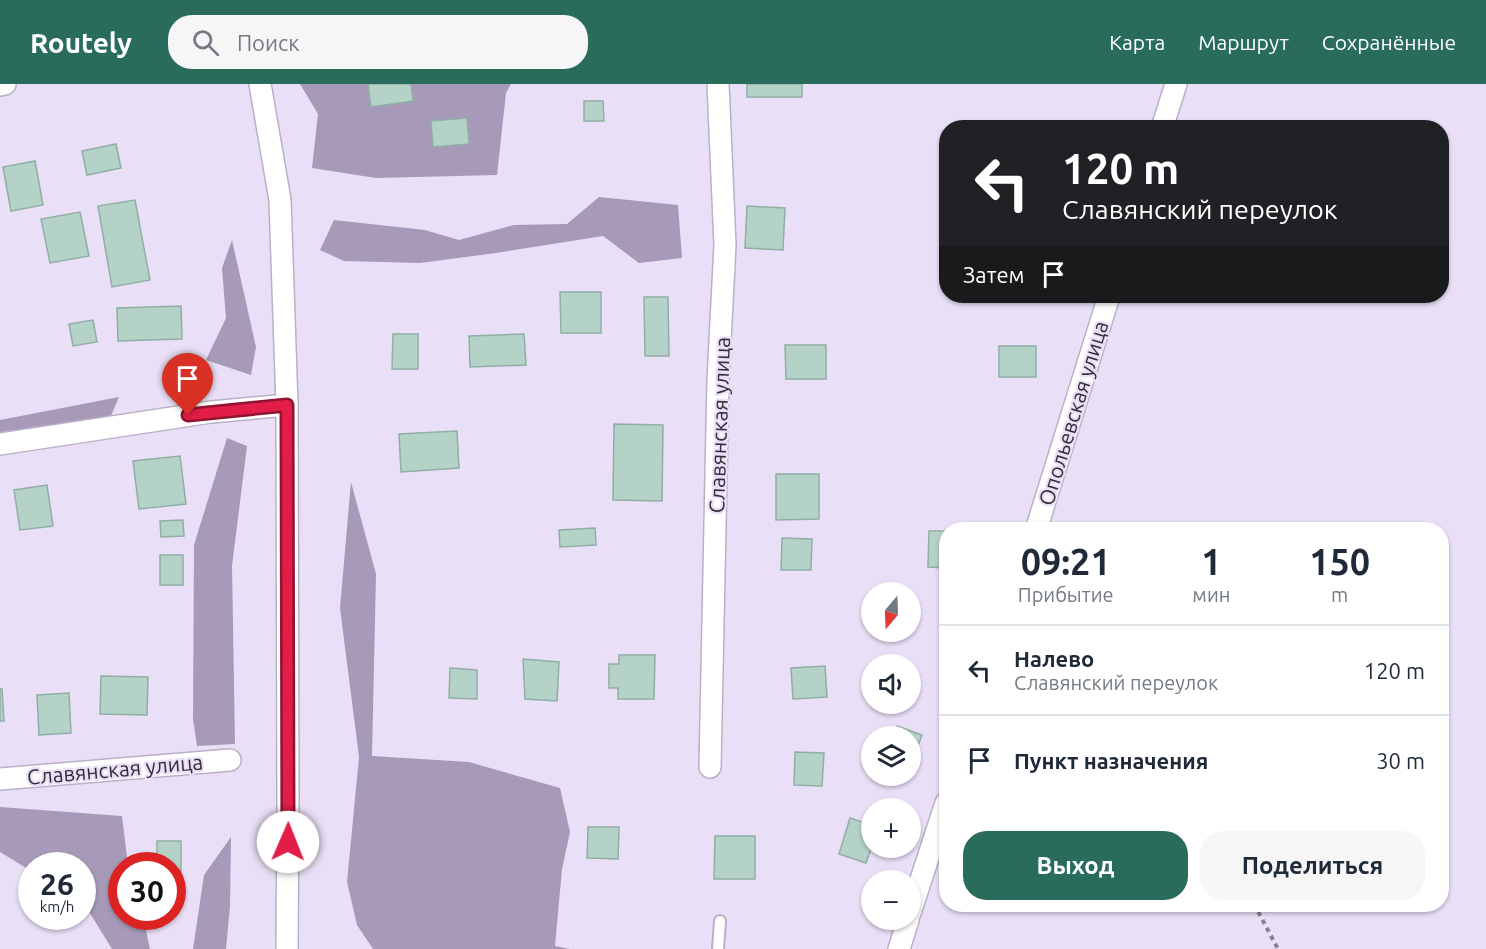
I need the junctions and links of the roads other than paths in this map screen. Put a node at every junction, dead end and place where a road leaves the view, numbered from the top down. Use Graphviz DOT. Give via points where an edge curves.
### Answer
graph roads {
  1 [pos="5,84"];
  2 [pos="260,84"];
  3 [pos="718,84"];
  4 [pos="1176,84"];
  5 [pos="0,85"];
  6 [pos="1165,120"];
  7 [pos="1108,303"];
  8 [pos="287,405"];
  9 [pos="0,444"];
  10 [pos="1039,522"];
  11 [pos="230,760"];
  12 [pos="710,767"];
  13 [pos="0,779"];
  14 [pos="939,824"];
  15 [pos="921,879"];
  16 [pos="720,921"];
  17 [pos="905,930"];
  18 [pos="286,949"];
  19 [pos="718,949"];
  20 [pos="899,949"];
  1 -- 5 [label="street"];
  2 -- 8 [label="street" via="280,200"];
  3 -- 12 [label="street, Славянская улица" via="725,245 718,380"];
  4 -- 6 [label="street"];
  7 -- 10 [label="street, Опольевская улица"];
  8 -- 9 [label="street" via="211,412"];
  8 -- 18 [label="street"];
  11 -- 13 [label="street, Славянская улица"];
  14 -- 15 [label="street"];
  16 -- 19 [label="lane"];
  17 -- 20 [label="street"];
}
